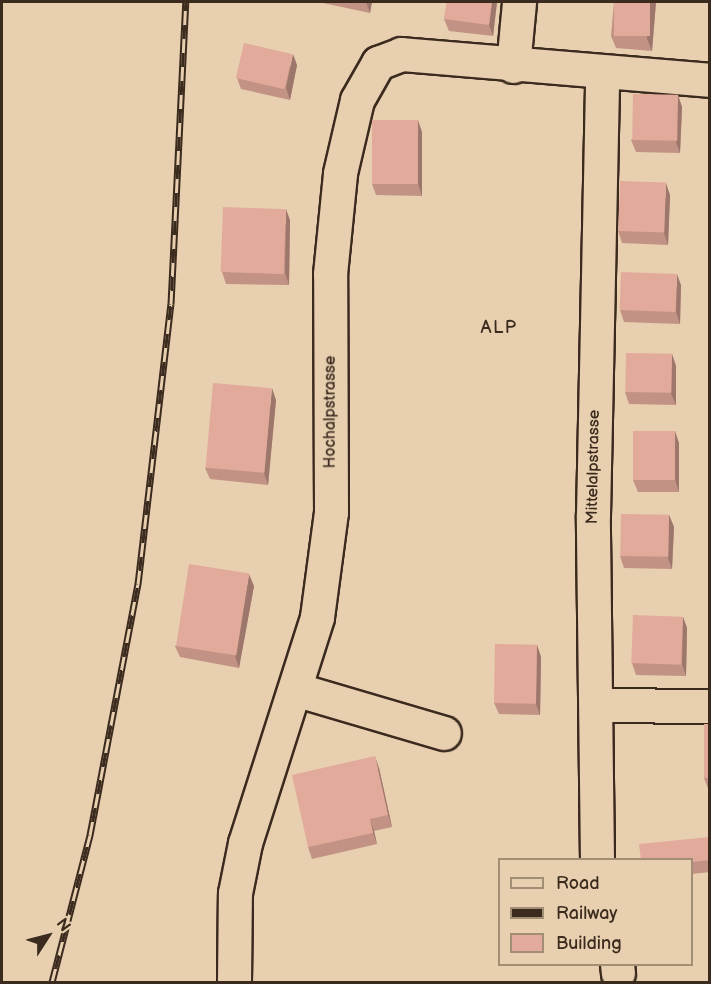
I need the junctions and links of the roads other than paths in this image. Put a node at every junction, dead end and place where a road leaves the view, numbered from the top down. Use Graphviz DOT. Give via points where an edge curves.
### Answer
graph roads {
  1 [pos="519,2"];
  2 [pos="513,66"];
  3 [pos="602,74"];
  4 [pos="710,80"];
  5 [pos="297,690"];
  6 [pos="596,705"];
  7 [pos="710,706"];
  8 [pos="444,733"];
  9 [pos="597,858"];
  10 [pos="234,982"];
  1 -- 2 [label="street"];
  2 -- 3 [label="street, Hochalpstrasse"];
  2 -- 5 [label="street, Hochalpstrasse" via="401,54 378,63 357,100 340,173 330,274 331,512 317,616"];
  3 -- 4 [label="street, Hochalpstrasse"];
  3 -- 6 [label="street, Mittelalpstrasse" via="593,515"];
  5 -- 8 [label="street"];
  5 -- 10 [label="street, Hochalpstrasse" via="245,843 235,893"];
  6 -- 7 [label="street"];
  6 -- 9 [label="street, Mittelalpstrasse"];
}
